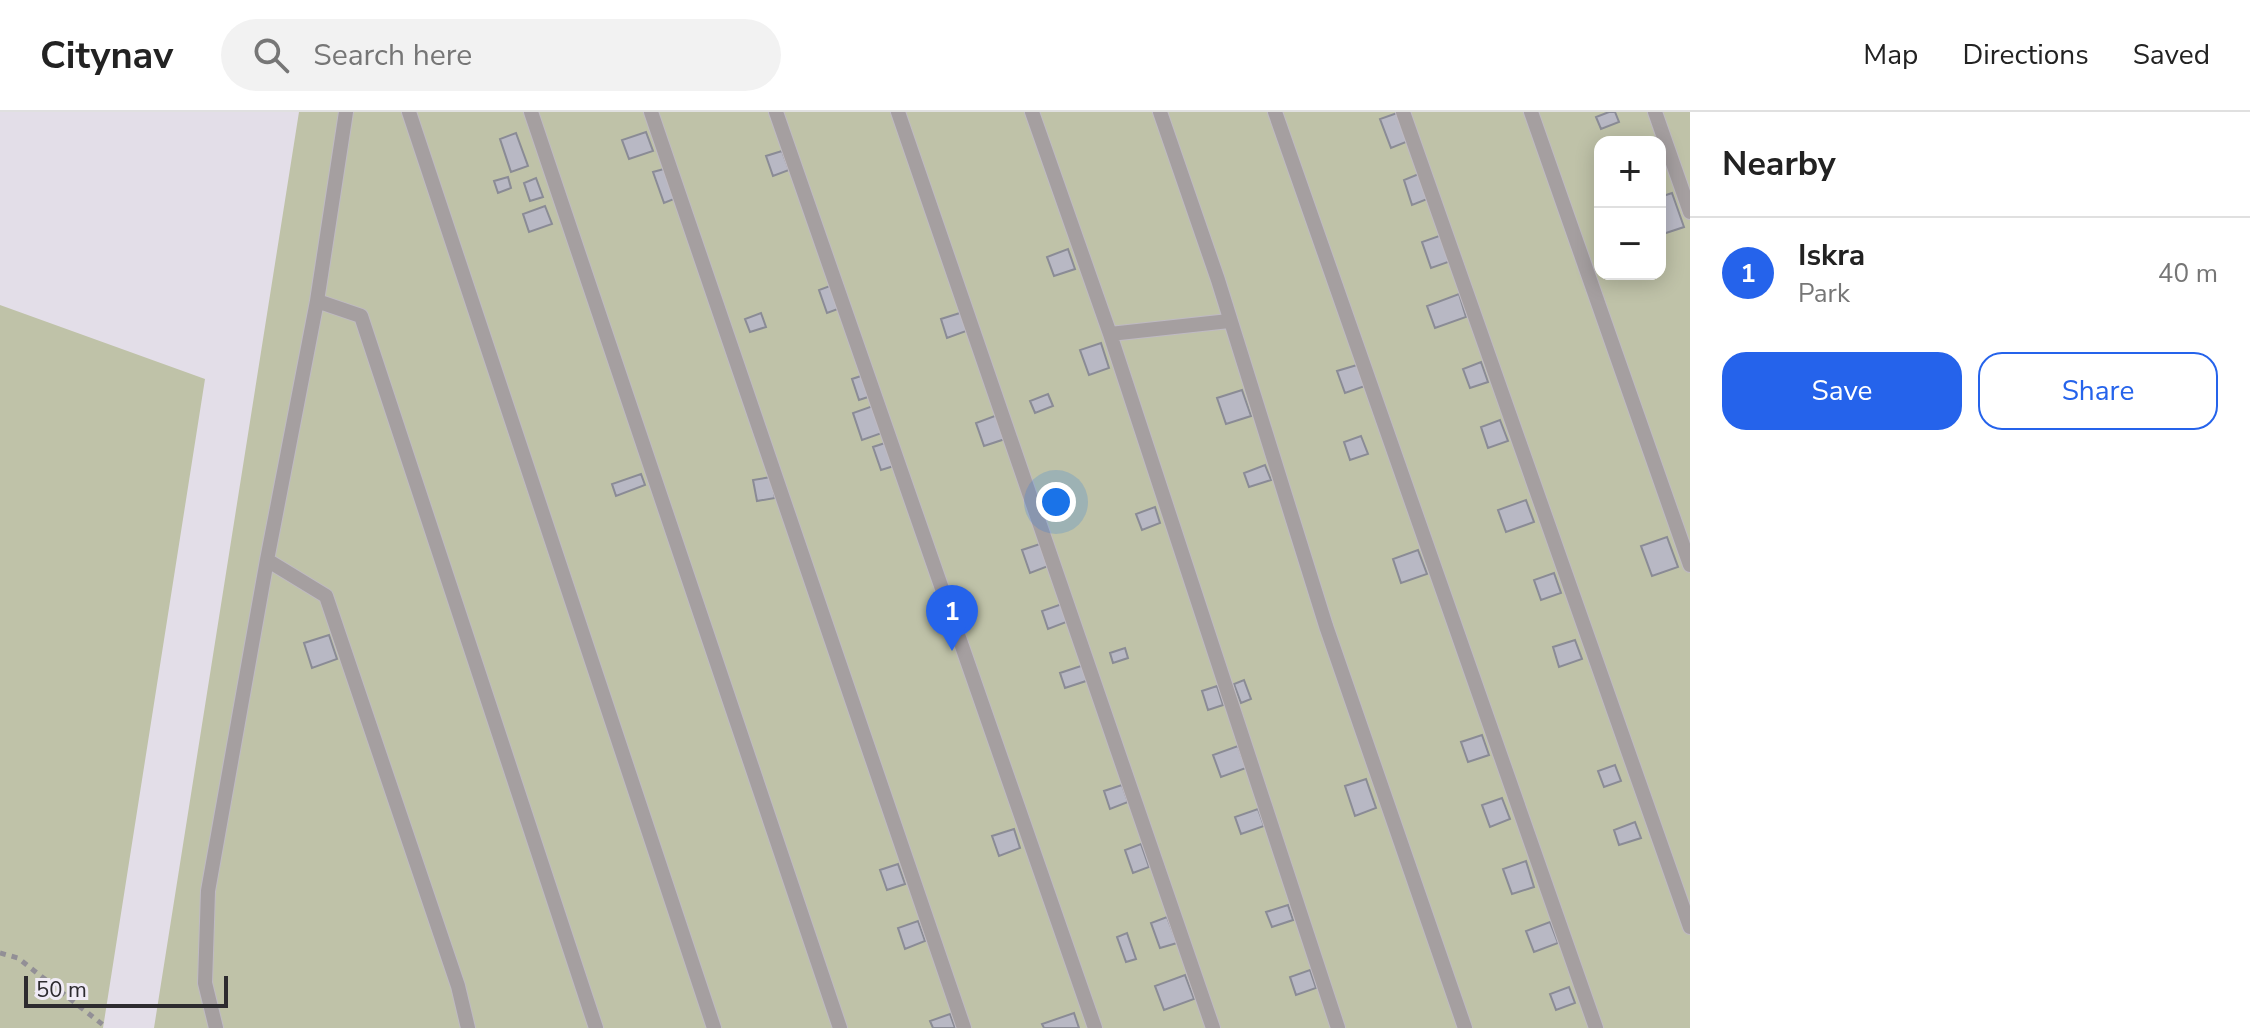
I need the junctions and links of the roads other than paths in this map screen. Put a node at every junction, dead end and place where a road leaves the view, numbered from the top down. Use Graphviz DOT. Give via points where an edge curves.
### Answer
graph roads {
  1 [pos="346,112"];
  2 [pos="409,112"];
  3 [pos="531,112"];
  4 [pos="651,112"];
  5 [pos="776,112"];
  6 [pos="898,112"];
  7 [pos="1032,112"];
  8 [pos="1160,112"];
  9 [pos="1275,112"];
  10 [pos="1403,112"];
  11 [pos="1531,112"];
  12 [pos="1655,112"];
  13 [pos="1690,212"];
  14 [pos="317,301"];
  15 [pos="1229,321"];
  16 [pos="1110,334"];
  17 [pos="267,560"];
  18 [pos="1690,565"];
  19 [pos="1690,927"];
  20 [pos="216,1028"];
  21 [pos="468,1028"];
  22 [pos="596,1028"];
  23 [pos="714,1028"];
  24 [pos="840,1028"];
  25 [pos="964,1028"];
  26 [pos="1095,1028"];
  27 [pos="1213,1028"];
  28 [pos="1338,1028"];
  29 [pos="1465,1028"];
  30 [pos="1596,1028"];
  1 -- 14 [label="lane"];
  2 -- 23 [label="lane"];
  3 -- 24 [label="lane"];
  4 -- 25 [label="lane"];
  5 -- 26 [label="lane"];
  6 -- 27 [label="lane"];
  7 -- 16 [label="lane"];
  8 -- 15 [label="lane"];
  9 -- 30 [label="lane"];
  10 -- 19 [label="lane"];
  11 -- 18 [label="lane"];
  12 -- 13 [label="lane"];
  14 -- 17 [label="lane"];
  14 -- 22 [label="lane" via="361,316"];
  15 -- 16 [label="lane"];
  15 -- 29 [label="lane" via="1326,626"];
  16 -- 28 [label="lane"];
  17 -- 20 [label="lane" via="208,891 205,983"];
  17 -- 21 [label="lane" via="326,596"];
}
